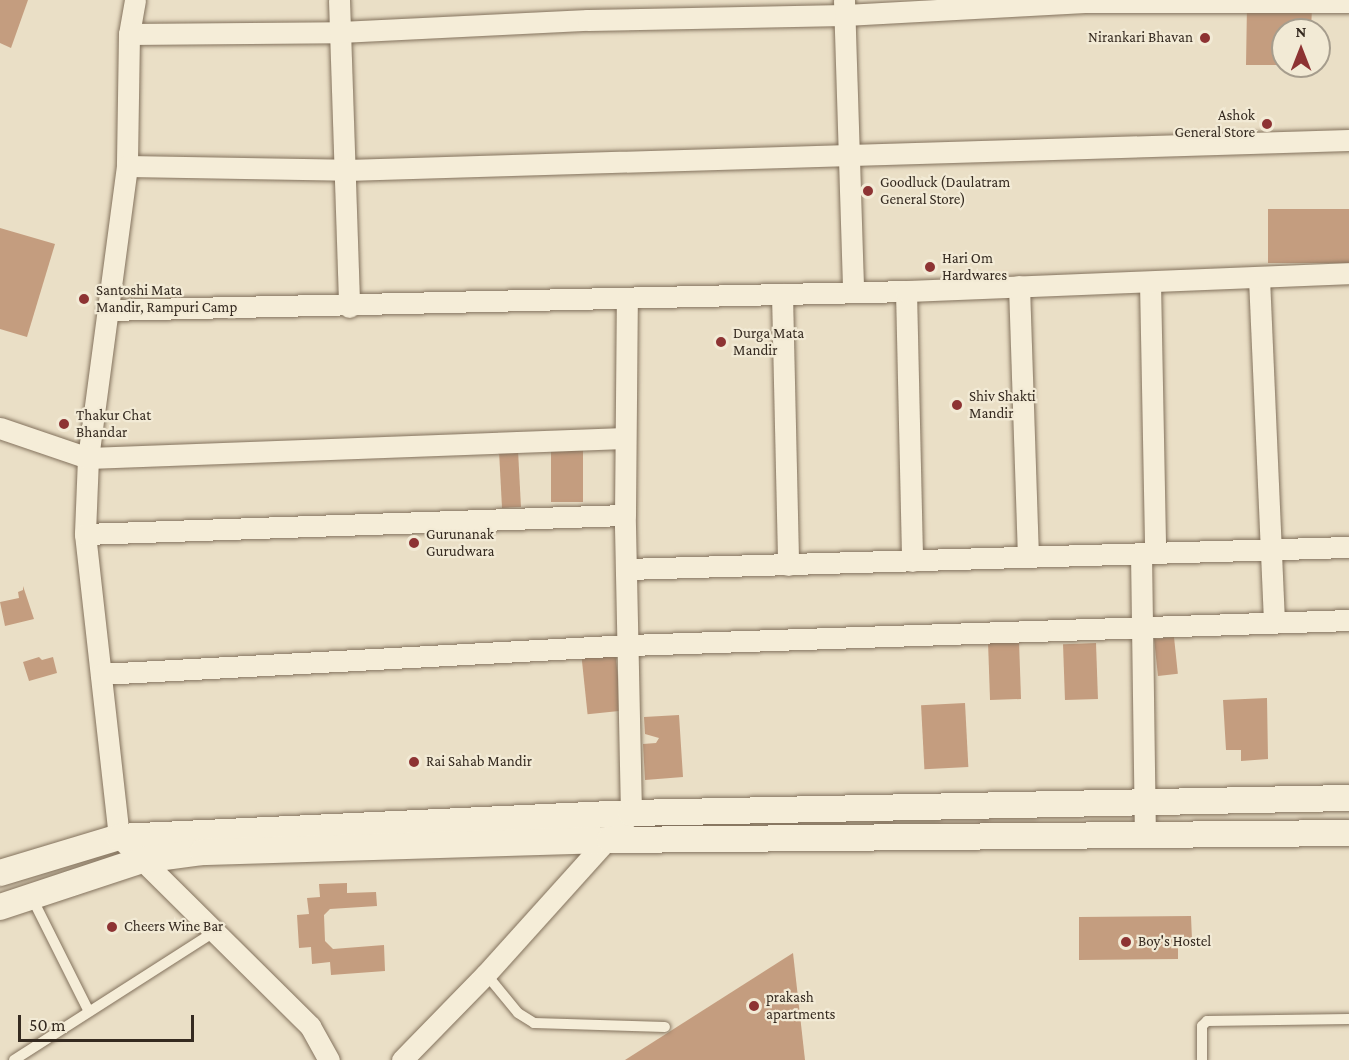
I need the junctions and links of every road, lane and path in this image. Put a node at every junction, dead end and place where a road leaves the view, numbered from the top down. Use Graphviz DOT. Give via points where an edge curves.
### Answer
graph roads {
  1 [pos="135,0"];
  2 [pos="339,0"];
  3 [pos="1085,1"];
  4 [pos="1349,2"];
  5 [pos="845,7"];
  6 [pos="587,10"];
  7 [pos="340,32"];
  8 [pos="129,34"];
  9 [pos="1349,140"];
  10 [pos="848,157"];
  11 [pos="127,166"];
  12 [pos="346,170"];
  13 [pos="1349,273"];
  14 [pos="1259,278"];
  15 [pos="1149,282"];
  16 [pos="1019,286"];
  17 [pos="854,291"];
  18 [pos="906,291"];
  19 [pos="782,294"];
  20 [pos="627,298"];
  21 [pos="349,307"];
  22 [pos="108,310"];
  23 [pos="0,428"];
  24 [pos="625,438"];
  25 [pos="88,458"];
  26 [pos="625,515"];
  27 [pos="85,534"];
  28 [pos="1349,547"];
  29 [pos="1268,549"];
  30 [pos="1148,553"];
  31 [pos="1028,555"];
  32 [pos="912,561"];
  33 [pos="788,565"];
  34 [pos="627,569"];
  35 [pos="1349,620"];
  36 [pos="1274,622"];
  37 [pos="1144,627"];
  38 [pos="630,645"];
  39 [pos="101,674"];
  40 [pos="1349,798"];
  41 [pos="1145,801"];
  42 [pos="631,813"];
  43 [pos="1349,833"];
  44 [pos="1145,835"];
  45 [pos="119,837"];
  46 [pos="610,840"];
  47 [pos="142,860"];
  48 [pos="0,873"];
  49 [pos="32,898"];
  50 [pos="0,907"];
  51 [pos="214,932"];
  52 [pos="486,974"];
  53 [pos="89,1012"];
  54 [pos="1349,1019"];
  55 [pos="665,1027"];
  56 [pos="14,1060"];
  57 [pos="329,1060"];
  58 [pos="402,1060"];
  59 [pos="1202,1060"];
  1 -- 8 [label="street"];
  2 -- 7 [label="street"];
  3 -- 4 [label="street"];
  3 -- 5 [label="street"];
  5 -- 6 [label="street"];
  5 -- 10 [label="street"];
  6 -- 7 [label="street"];
  7 -- 8 [label="street"];
  7 -- 12 [label="street"];
  8 -- 11 [label="street"];
  9 -- 10 [label="street"];
  10 -- 12 [label="street"];
  10 -- 17 [label="street"];
  11 -- 12 [label="street"];
  11 -- 22 [label="street"];
  12 -- 21 [label="street"];
  13 -- 14 [label="street"];
  14 -- 15 [label="street"];
  14 -- 29 [label="street"];
  15 -- 16 [label="street"];
  15 -- 30 [label="street"];
  16 -- 18 [label="street"];
  16 -- 31 [label="street"];
  17 -- 18 [label="street"];
  17 -- 19 [label="street"];
  18 -- 32 [label="street"];
  19 -- 20 [label="street"];
  19 -- 33 [label="street"];
  20 -- 21 [label="street"];
  20 -- 24 [label="street"];
  21 -- 22 [label="street"];
  22 -- 25 [label="street"];
  23 -- 25 [label="street"];
  24 -- 25 [label="street"];
  24 -- 26 [label="street"];
  25 -- 27 [label="street"];
  26 -- 27 [label="street"];
  26 -- 34 [label="street"];
  27 -- 39 [label="street"];
  28 -- 29 [label="street"];
  29 -- 30 [label="street"];
  29 -- 36 [label="street"];
  30 -- 31 [label="street"];
  30 -- 37 [label="street"];
  31 -- 32 [label="street"];
  32 -- 33 [label="street"];
  33 -- 34 [label="street"];
  34 -- 38 [label="street"];
  35 -- 36 [label="street"];
  36 -- 37 [label="street"];
  37 -- 38 [label="street"];
  37 -- 41 [label="street"];
  38 -- 39 [label="street"];
  38 -- 42 [label="street"];
  39 -- 45 [label="street"];
  40 -- 41 [label="street"];
  41 -- 42 [label="street"];
  41 -- 44 [label="street"];
  42 -- 45 [label="street"];
  42 -- 46 [label="street"];
  43 -- 44 [label="street"];
  44 -- 46 [label="street"];
  45 -- 47 [label="street"];
  45 -- 48 [label="street"];
  46 -- 47 [label="street" via="203,852"];
  46 -- 52 [label="street"];
  47 -- 49 [label="street"];
  47 -- 51 [label="street"];
  49 -- 50 [label="street"];
  49 -- 53 [label="lane"];
  51 -- 53 [label="lane"];
  51 -- 57 [label="street" via="310,1026"];
  52 -- 55 [label="lane" via="518,1013 534,1023"];
  52 -- 58 [label="street"];
  53 -- 56 [label="lane"];
  54 -- 59 [label="lane" via="1207,1021 1202,1026"];
}
